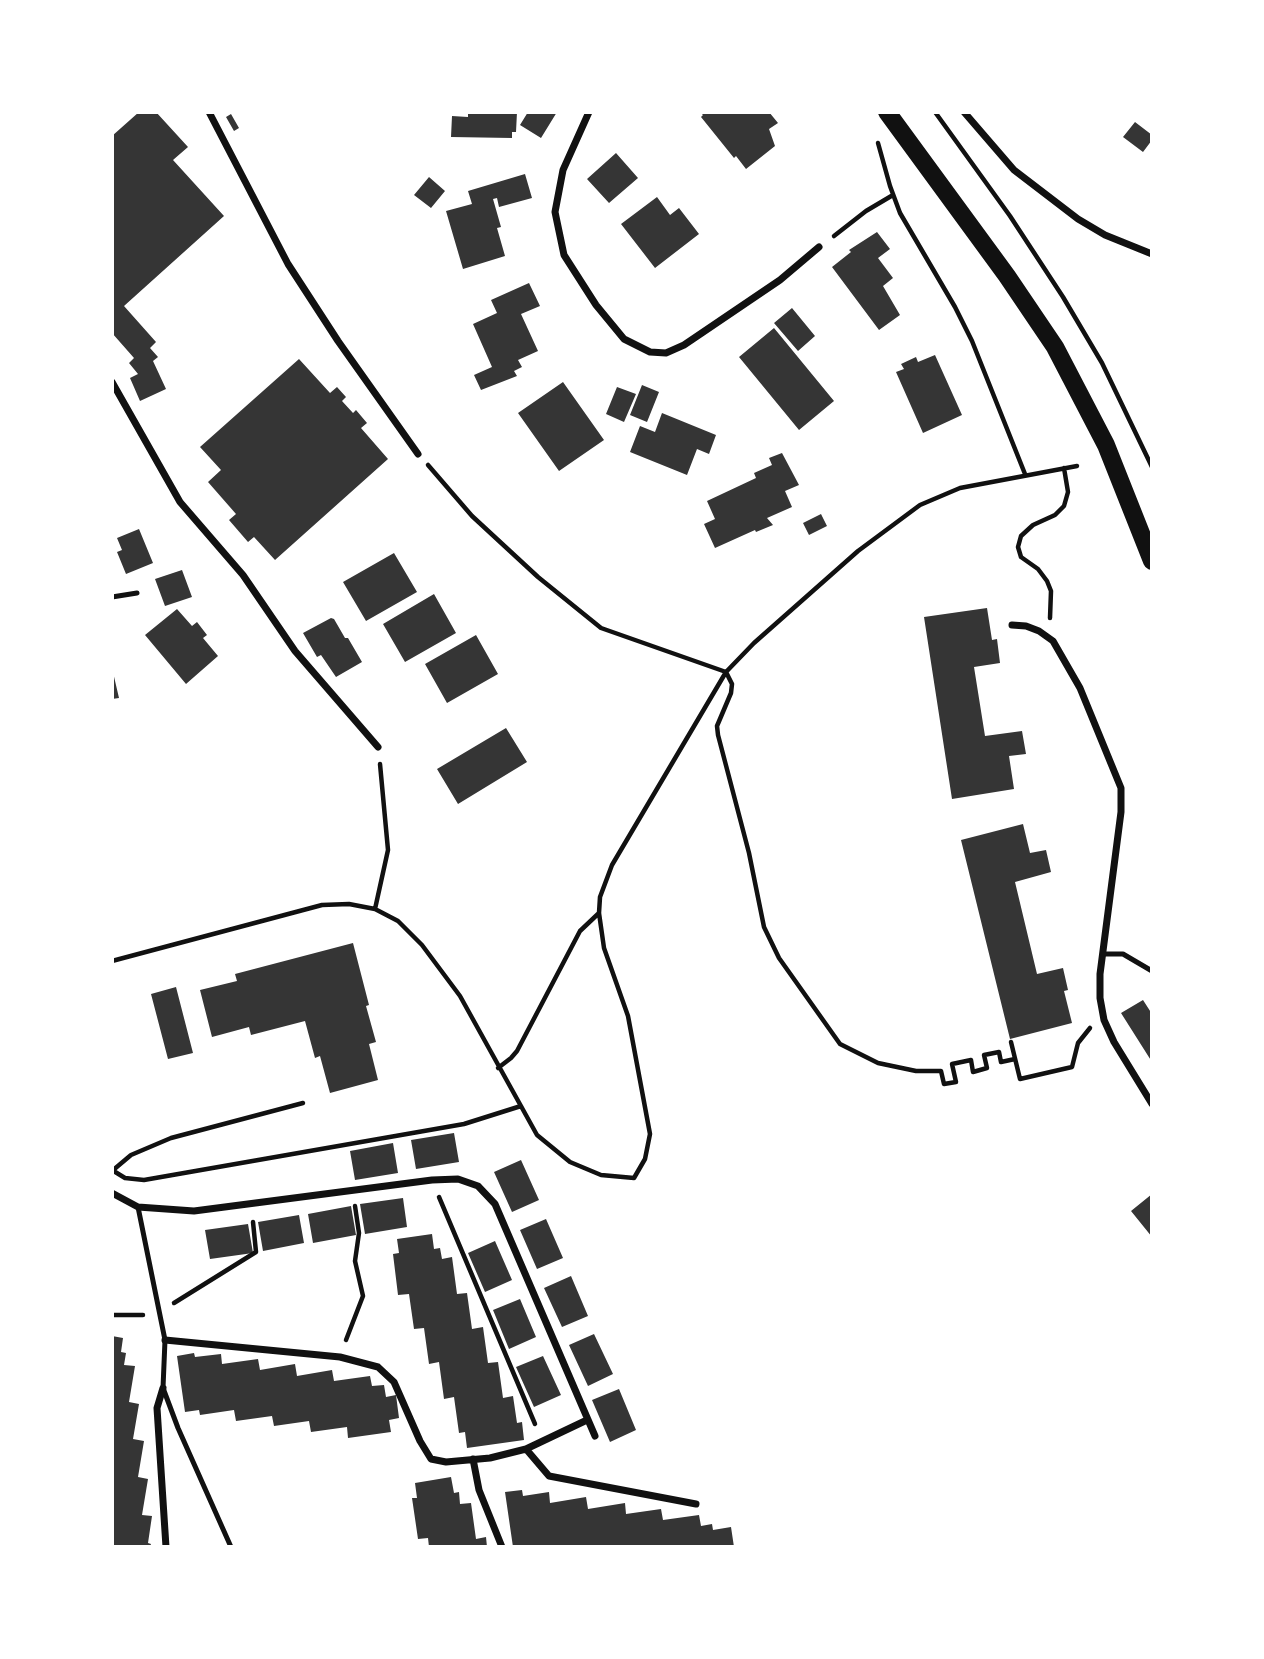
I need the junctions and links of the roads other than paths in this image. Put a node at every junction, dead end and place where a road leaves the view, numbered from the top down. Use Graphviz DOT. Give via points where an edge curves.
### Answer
graph roads {
  1 [pos="209,112"];
  2 [pos="589,112"];
  3 [pos="887,112"];
  4 [pos="964,112"];
  5 [pos="819,247"];
  6 [pos="1152,254"];
  7 [pos="112,382"];
  8 [pos="418,454"];
  9 [pos="1148,540"];
  10 [pos="1152,561"];
  11 [pos="137,593"];
  12 [pos="112,597"];
  13 [pos="1012,625"];
  14 [pos="378,747"];
  15 [pos="1103,954"];
  16 [pos="1152,971"];
  17 [pos="1152,1104"];
  18 [pos="112,1193"];
  19 [pos="138,1207"];
  20 [pos="165,1340"];
  21 [pos="163,1388"];
  22 [pos="587,1420"];
  23 [pos="595,1436"];
  24 [pos="526,1449"];
  25 [pos="473,1459"];
  26 [pos="696,1504"];
  27 [pos="166,1547"];
  28 [pos="232,1547"];
  29 [pos="502,1547"];
  1 -- 8 [label="street" via="288,264"];
  2 -- 5 [label="street" via="563,170 555,212 564,255 624,339 650,352 666,353 684,345 780,280"];
  3 -- 9 [label="main road" via="1055,346"];
  4 -- 6 [label="street" via="1014,170 1077,219"];
  7 -- 14 [label="street" via="180,502 243,576 295,651"];
  9 -- 10 [label="main road"];
  11 -- 12 [label="lane"];
  13 -- 15 [label="street" via="1026,626 1054,641 1080,688 1121,788"];
  15 -- 16 [label="lane" via="1123,954"];
  15 -- 17 [label="street" via="1100,998 1104,1020"];
  18 -- 19 [label="street"];
  19 -- 20 [label="lane"];
  19 -- 22 [label="street" via="194,1211 432,1180 458,1179 478,1186 495,1204"];
  20 -- 21 [label="lane"];
  20 -- 25 [label="street" via="340,1357 378,1367 394,1382 431,1459"];
  21 -- 27 [label="street" via="157,1408"];
  21 -- 28 [label="lane"];
  22 -- 23 [label="street"];
  22 -- 24 [label="street"];
  24 -- 25 [label="street"];
  24 -- 26 [label="street" via="549,1476"];
  25 -- 29 [label="street" via="479,1490"];
}
